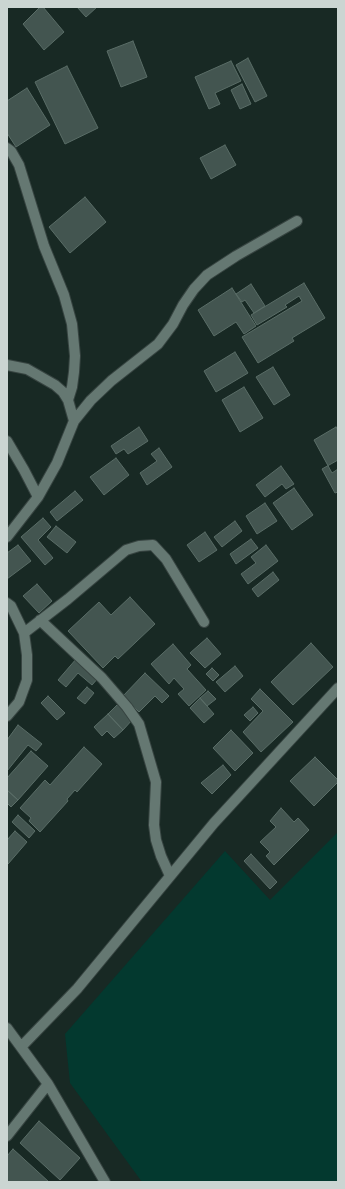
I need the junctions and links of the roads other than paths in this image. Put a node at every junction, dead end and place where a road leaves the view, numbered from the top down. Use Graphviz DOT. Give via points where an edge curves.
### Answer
graph roads {
  1 [pos="7,148"];
  2 [pos="297,221"];
  3 [pos="7,366"];
  4 [pos="68,400"];
  5 [pos="74,421"];
  6 [pos="7,441"];
  7 [pos="38,497"];
  8 [pos="7,537"];
  9 [pos="7,603"];
  10 [pos="40,620"];
  11 [pos="204,622"];
  12 [pos="24,632"];
  13 [pos="338,688"];
  14 [pos="7,716"];
  15 [pos="170,876"];
  16 [pos="7,1028"];
  17 [pos="21,1047"];
  18 [pos="48,1084"];
  19 [pos="7,1136"];
  20 [pos="105,1182"];
  1 -- 4 [label="street" via="19,165 72,324 74,372"];
  2 -- 5 [label="street" via="207,276 194,288 158,344 111,381"];
  3 -- 4 [label="street" via="27,369 42,376"];
  4 -- 5 [label="street"];
  5 -- 7 [label="street" via="57,463"];
  6 -- 7 [label="street"];
  7 -- 8 [label="street"];
  9 -- 12 [label="street"];
  10 -- 11 [label="street" via="126,550 153,545 166,558"];
  10 -- 12 [label="street"];
  10 -- 15 [label="street" via="102,678 140,724 156,782 156,840"];
  12 -- 14 [label="street" via="27,680 20,702"];
  13 -- 15 [label="street" via="214,823"];
  15 -- 17 [label="street" via="77,989"];
  16 -- 17 [label="street"];
  17 -- 18 [label="street"];
  18 -- 19 [label="street"];
  18 -- 20 [label="street"];
}
